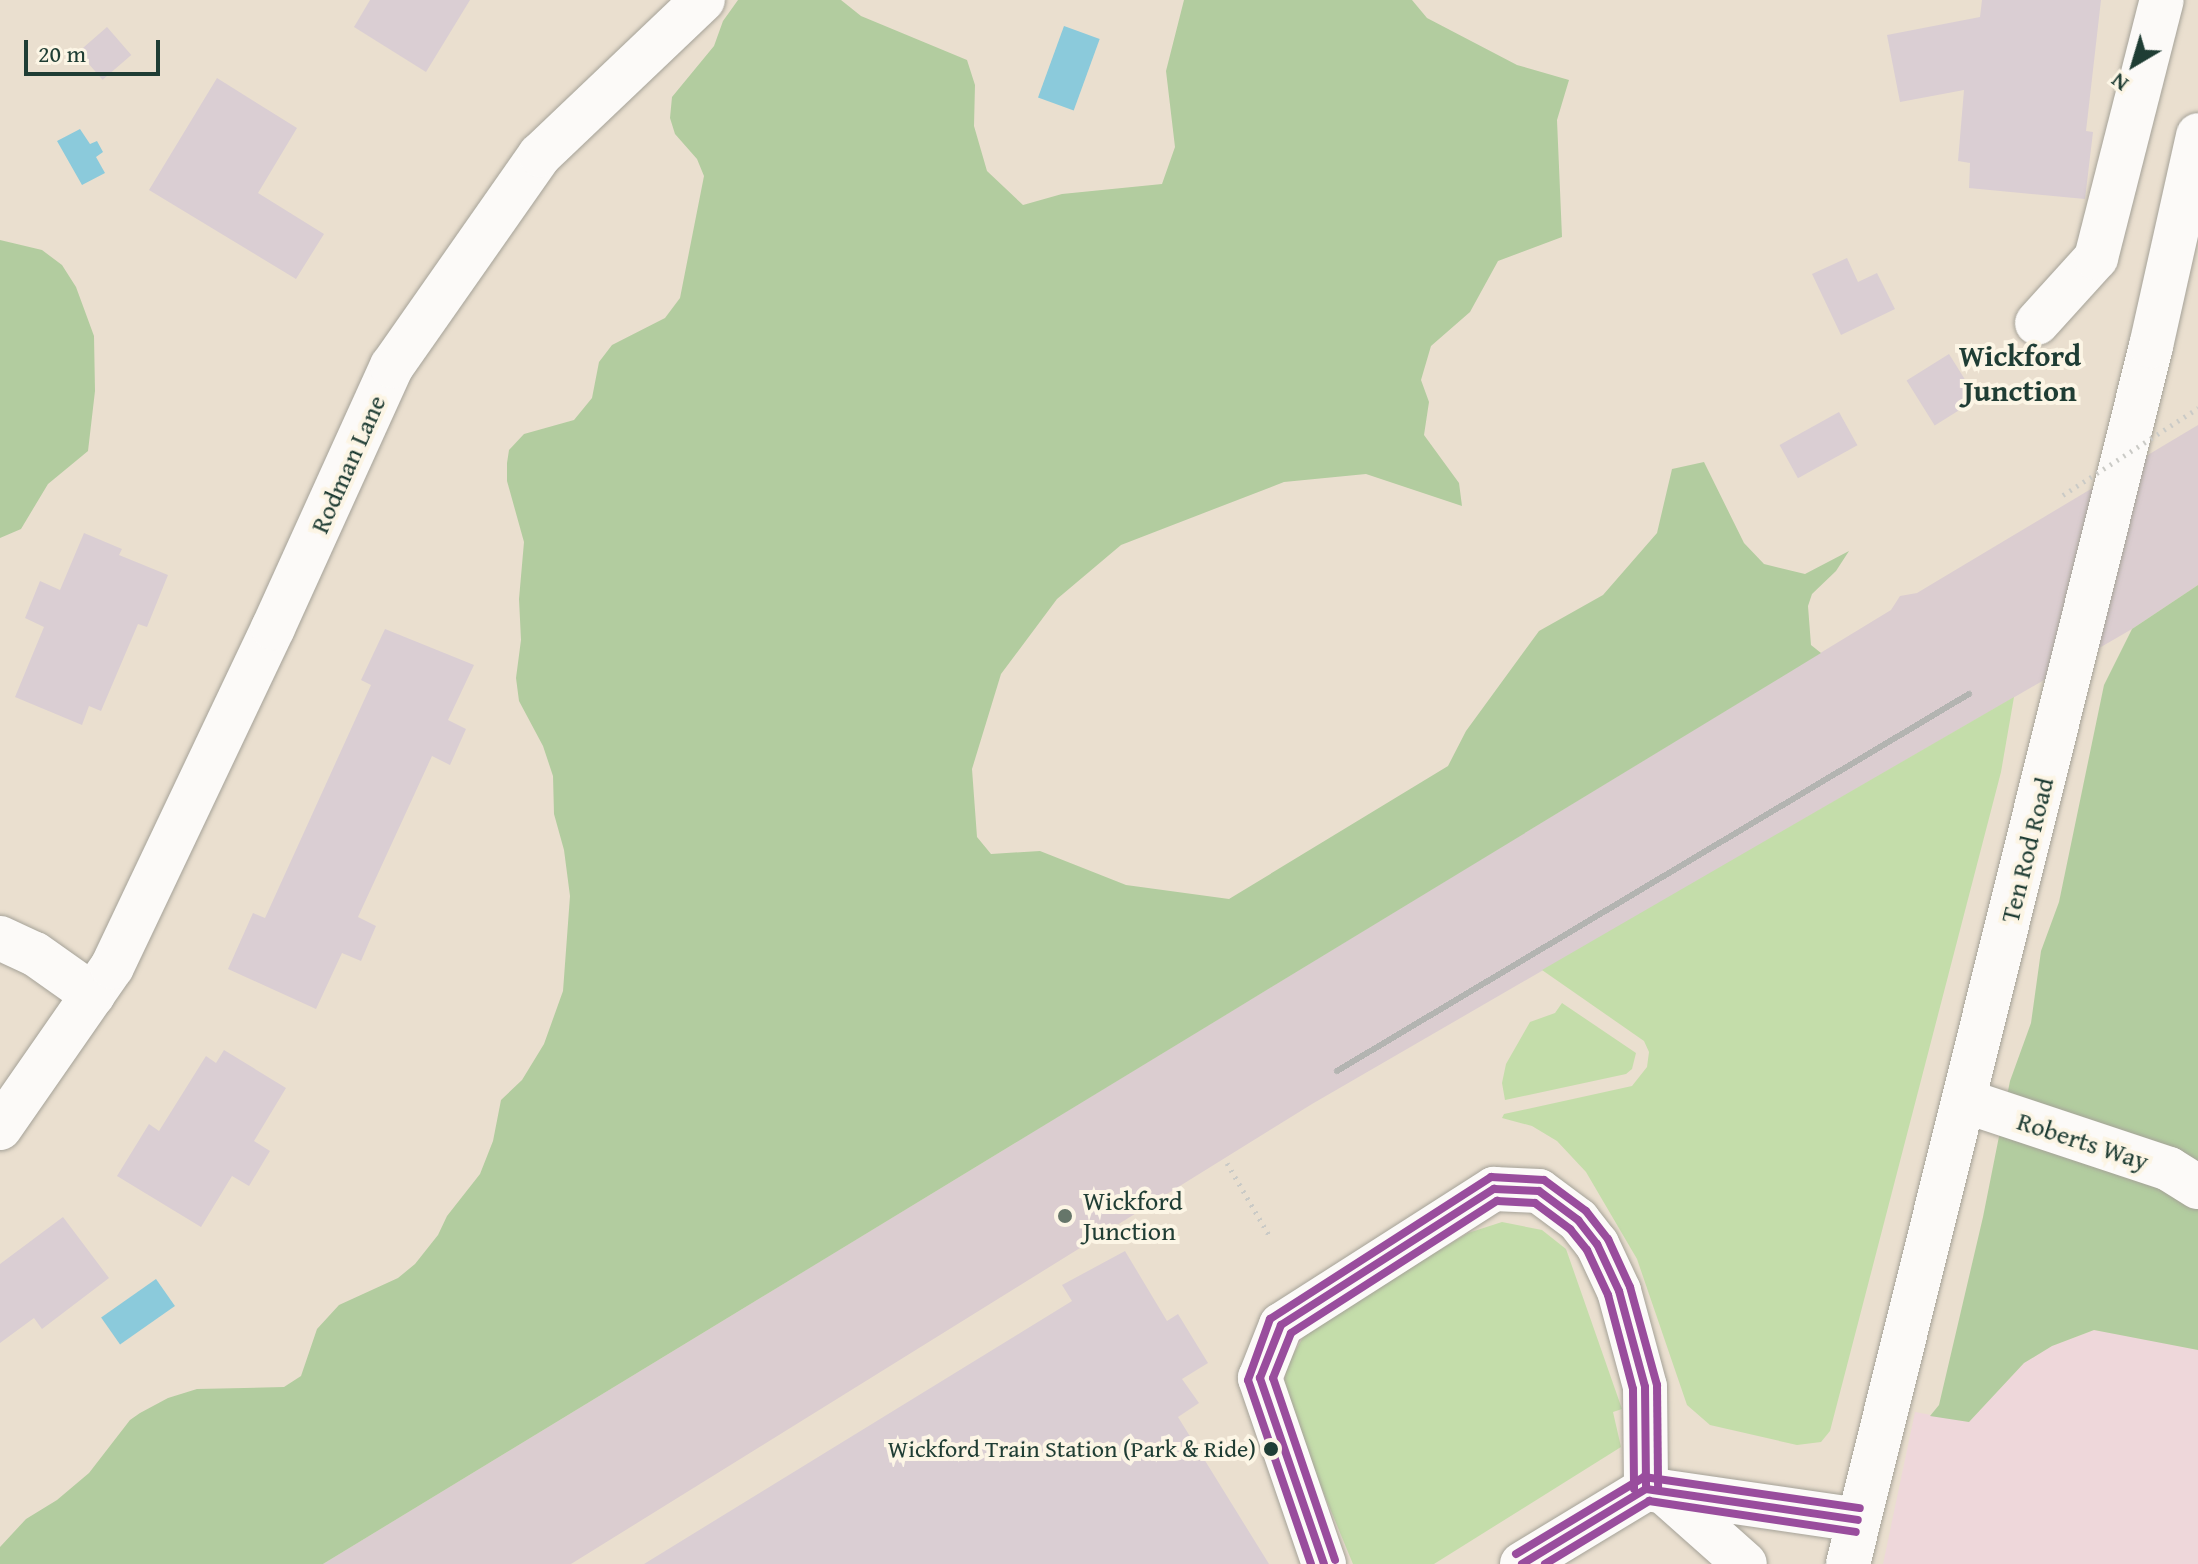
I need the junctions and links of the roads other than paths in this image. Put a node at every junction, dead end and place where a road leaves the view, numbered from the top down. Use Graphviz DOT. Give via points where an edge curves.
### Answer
graph roads {
  1 [pos="703,0"];
  2 [pos="2162,0"];
  3 [pos="2198,135"];
  4 [pos="2037,323"];
  5 [pos="0,938"];
  6 [pos="93,995"];
  7 [pos="1965,1101"];
  8 [pos="0,1128"];
  9 [pos="2198,1187"];
  10 [pos="1655,1491"];
  11 [pos="1858,1520"];
  12 [pos="1324,1564"];
  13 [pos="1522,1564"];
  14 [pos="1745,1564"];
  15 [pos="1848,1564"];
  1 -- 6 [label="street, Rodman Lane" via="540,155 392,366 112,967"];
  2 -- 4 [label="street" via="2096,258"];
  3 -- 7 [label="street, Ten Rod Road"];
  5 -- 6 [label="street" via="35,954"];
  6 -- 8 [label="street, Rodman Lane"];
  7 -- 9 [label="street, Roberts Way" via="2169,1169"];
  7 -- 11 [label="street, Ten Rod Road"];
  10 -- 11 [label="street"];
  10 -- 12 [label="street" via="1645,1387 1619,1291 1597,1244 1578,1220 1539,1191 1494,1189 1281,1325 1260,1378"];
  10 -- 13 [label="street"];
  10 -- 14 [label="street"];
  11 -- 15 [label="street, Ten Rod Road"];
}
